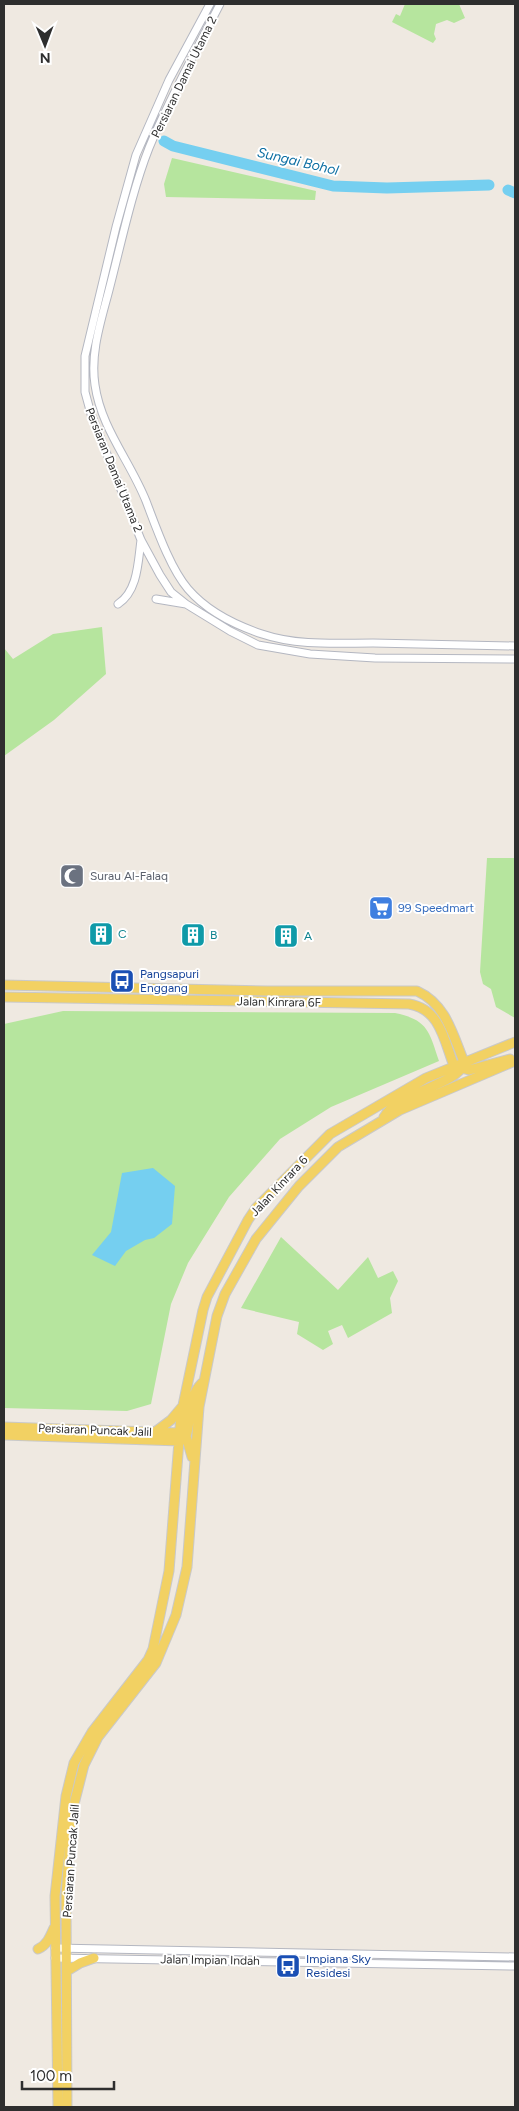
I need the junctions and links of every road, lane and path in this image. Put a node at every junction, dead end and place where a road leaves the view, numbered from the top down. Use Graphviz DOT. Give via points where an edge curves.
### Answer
graph roads {
  1 [pos="210,4"];
  2 [pos="220,4"];
  3 [pos="141,540"];
  4 [pos="156,599"];
  5 [pos="118,604"];
  6 [pos="186,604"];
  7 [pos="515,646"];
  8 [pos="515,659"];
  9 [pos="4,985"];
  10 [pos="199,989"];
  11 [pos="4,996"];
  12 [pos="198,1001"];
  13 [pos="515,1042"];
  14 [pos="456,1044"];
  15 [pos="447,1047"];
  16 [pos="477,1057"];
  17 [pos="515,1059"];
  18 [pos="460,1066"];
  19 [pos="436,1073"];
  20 [pos="381,1121"];
  21 [pos="203,1382"];
  22 [pos="183,1406"];
  23 [pos="4,1427"];
  24 [pos="155,1432"];
  25 [pos="4,1436"];
  26 [pos="182,1437"];
  27 [pos="164,1440"];
  28 [pos="178,1455"];
  29 [pos="194,1463"];
  30 [pos="55,1927"];
  31 [pos="38,1949"];
  32 [pos="55,1953"];
  33 [pos="67,1953"];
  34 [pos="515,1957"];
  35 [pos="94,1958"];
  36 [pos="515,1966"];
  37 [pos="67,1971"];
  38 [pos="58,2107"];
  39 [pos="67,2107"];
  1 -- 3 [label="street, Persiaran Damai Utama 2" via="169,80 136,155 85,356 85,392 91,414"];
  2 -- 7 [label="street, Persiaran Damai Utama 2" via="148,151 112,279 92,365 99,406 107,428 139,484 181,579 201,602 224,617 263,635 323,643"];
  3 -- 5 [label="street" via="133,587"];
  3 -- 6 [label="street, Persiaran Damai Utama 2" via="168,587"];
  4 -- 6 [label="street"];
  6 -- 8 [label="street, Persiaran Damai Utama 2" via="248,641 279,650 375,658"];
  9 -- 10 [label="main road, Jalan Kinrara 6F"];
  10 -- 12 [label="main road"];
  10 -- 14 [label="main road, Jalan Kinrara 6F" via="417,991 428,996 443,1011"];
  11 -- 12 [label="main road, Jalan Kinrara 6F"];
  12 -- 15 [label="main road, Jalan Kinrara 6F" via="420,1006 431,1013"];
  13 -- 16 [label="main road, Jalan Kinrara 6"];
  14 -- 16 [label="main road"];
  14 -- 18 [label="main road, Jalan Kinrara 6F"];
  15 -- 18 [label="main road, Jalan Kinrara 6F"];
  15 -- 19 [label="main road" via="444,1064"];
  16 -- 18 [label="main road, Jalan Kinrara 6"];
  17 -- 18 [label="main road" via="469,1070"];
  17 -- 20 [label="main road, Jalan Kinrara 6" via="416,1102"];
  18 -- 19 [label="main road, Jalan Kinrara 6"];
  18 -- 20 [label="main road" via="455,1076 399,1103"];
  19 -- 22 [label="main road, Jalan Kinrara 6" via="330,1134 256,1208 207,1297"];
  20 -- 21 [label="main road, Jalan Kinrara 6" via="338,1147 299,1186 256,1239 220,1306"];
  21 -- 26 [label="main road" via="192,1398"];
  21 -- 29 [label="main road, Jalan Kinrara 6"];
  22 -- 24 [label="main road"];
  22 -- 26 [label="main road, Jalan Kinrara 6"];
  23 -- 24 [label="main road, Persiaran Puncak Jalil"];
  24 -- 26 [label="main road, Persiaran Puncak Jalil"];
  25 -- 27 [label="main road, Persiaran Puncak Jalil"];
  26 -- 27 [label="main road, Persiaran Puncak Jalil"];
  26 -- 28 [label="main road, Persiaran Puncak Jalil"];
  26 -- 29 [label="main road, Persiaran Puncak Jalil"];
  27 -- 28 [label="main road"];
  28 -- 30 [label="main road, Persiaran Puncak Jalil" via="169,1571 158,1631 148,1660 92,1732 74,1763 62,1818"];
  29 -- 33 [label="main road, Persiaran Puncak Jalil" via="188,1567 176,1615 156,1663 98,1737 84,1765 72,1812 66,1896"];
  30 -- 31 [label="main road" via="48,1941"];
  30 -- 32 [label="main road, Persiaran Puncak Jalil"];
  32 -- 33 [label="street, Jalan Impian Indah"];
  32 -- 38 [label="main road, Persiaran Puncak Jalil"];
  33 -- 34 [label="street, Jalan Impian Indah"];
  33 -- 35 [label="street, Jalan Impian Indah"];
  33 -- 37 [label="main road, Persiaran Puncak Jalil"];
  35 -- 36 [label="street, Jalan Impian Indah"];
  35 -- 37 [label="main road"];
  37 -- 39 [label="main road, Persiaran Puncak Jalil"];
}
